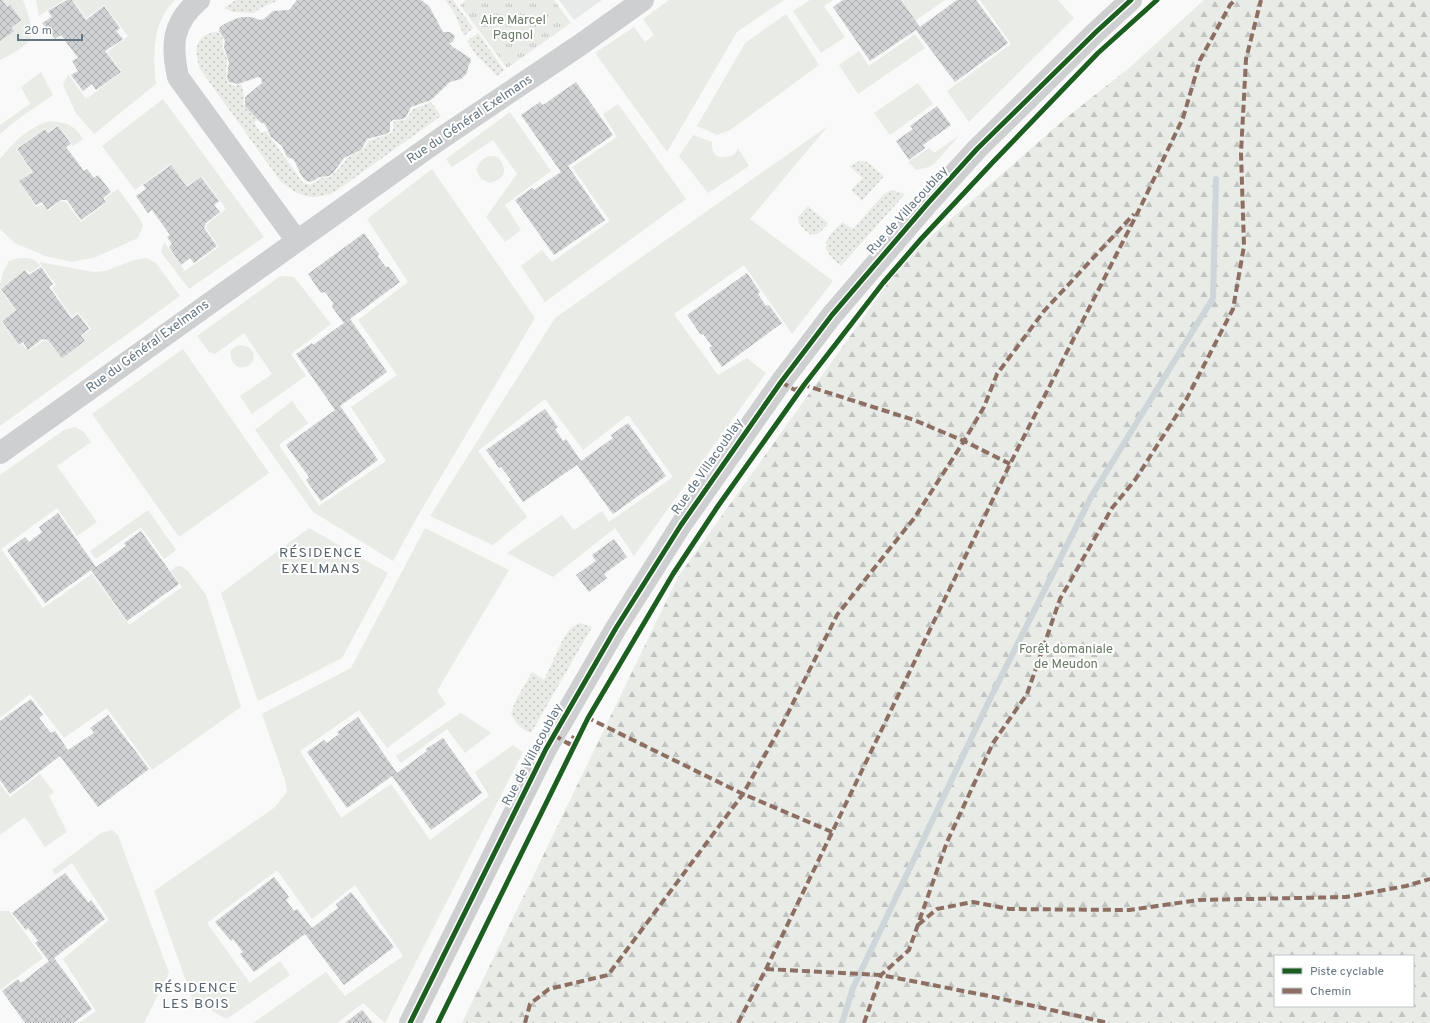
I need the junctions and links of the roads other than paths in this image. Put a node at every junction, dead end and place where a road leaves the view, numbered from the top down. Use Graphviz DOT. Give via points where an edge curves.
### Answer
graph roads {
  1 [pos="199,0"];
  2 [pos="643,0"];
  3 [pos="1131,0"];
  4 [pos="297,241"];
  5 [pos="0,453"];
  6 [pos="410,1023"];
  1 -- 4 [label="street" via="188,9 177,28 173,57 178,77"];
  2 -- 4 [label="street, Rue du Général Exelmans"];
  3 -- 6 [label="street, Rue de Villacoublay" via="977,149 928,203 832,314 767,402 681,525 616,628 546,749"];
  4 -- 5 [label="street, Rue du Général Exelmans"];
}
